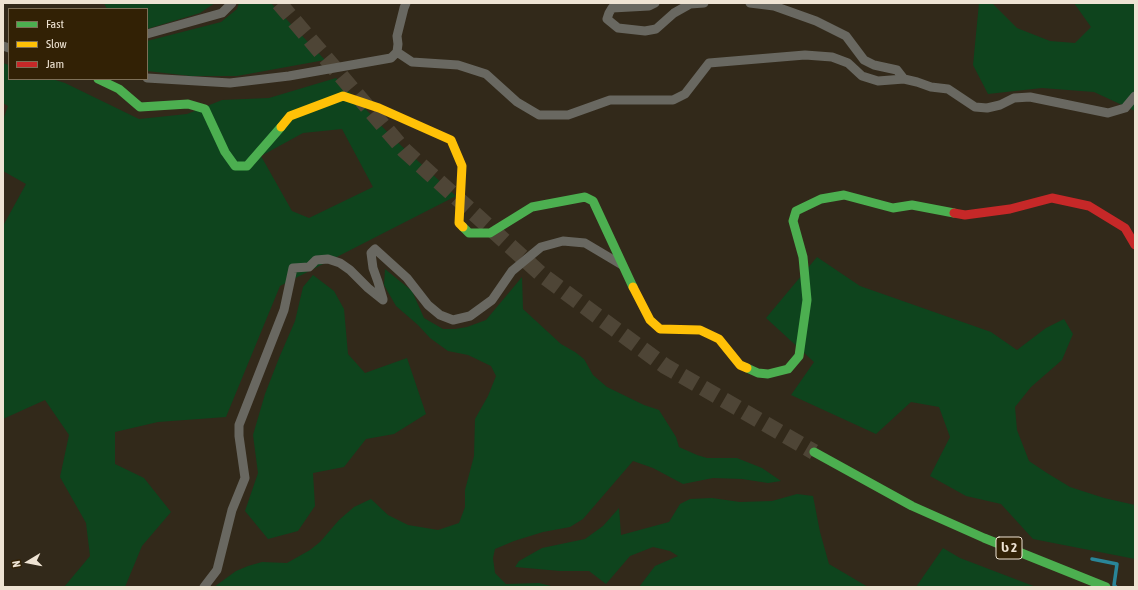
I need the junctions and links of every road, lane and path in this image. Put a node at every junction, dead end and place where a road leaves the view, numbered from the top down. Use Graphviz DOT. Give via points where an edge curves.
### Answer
graph roads {
  1 [pos="232,3"];
  2 [pos="406,3"];
  3 [pos="655,3"];
  4 [pos="704,3"];
  5 [pos="750,3"];
  6 [pos="148,34"];
  7 [pos="397,52"];
  8 [pos="148,78"];
  9 [pos="904,79"];
  10 [pos="100,80"];
  11 [pos="1135,96"];
  12 [pos="1135,245"];
  13 [pos="622,265"];
  14 [pos="814,452"];
  15 [pos="204,587"];
  16 [pos="1106,587"];
  1 -- 6 [label="street" via="222,13"];
  2 -- 7 [label="street"];
  3 -- 4 [label="street" via="649,6 612,8 607,19 618,28 645,31 656,29 674,13 690,4"];
  5 -- 9 [label="street" via="774,6 816,21 846,36 864,60 897,70"];
  7 -- 8 [label="street" via="391,58 289,76 230,83"];
  7 -- 9 [label="street" via="412,62 458,65 486,74 517,102 539,115 568,115 610,100 673,100 685,94 709,63 805,55 832,57 848,63 862,76 878,81"];
  9 -- 11 [label="street" via="948,89 975,107 987,108 1014,98 1030,96 1108,113 1125,108"];
  10 -- 13 [label="main road" via="119,89 140,107 188,104 205,109 225,152 235,166 247,166 290,116 343,96 379,108 451,140 462,166 459,223 469,233 490,233 532,207 585,197 593,201"];
  12 -- 13 [label="main road" via="1125,228 1089,206 1052,198 1010,209 965,215 912,205 893,208 844,195 821,199 796,211 794,221 803,257 807,300 799,356 788,370 768,374 758,374 740,365 719,339 700,330 660,329 650,320"];
  13 -- 15 [label="street" via="585,243 563,241 541,246 512,271 492,300 470,316 453,320 440,316 407,278 375,249 371,253 372,268 383,300 340,264 316,260 309,267 293,268 284,310 239,425 245,478 232,510 217,570"];
  14 -- 16 [label="main road, ს 2" via="912,506"];
}
